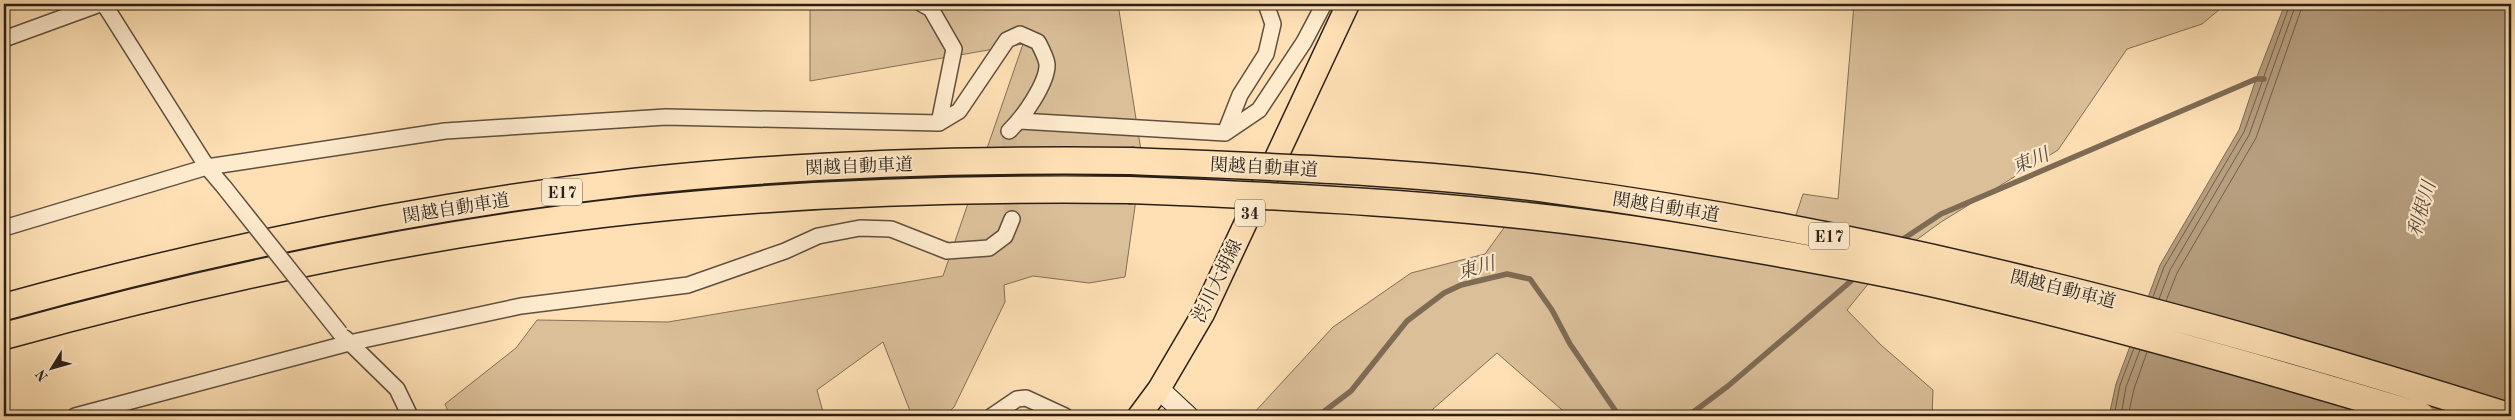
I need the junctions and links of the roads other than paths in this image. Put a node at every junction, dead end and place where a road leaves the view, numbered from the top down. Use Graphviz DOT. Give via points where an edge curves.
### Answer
graph roads {
  1 [pos="100,4"];
  2 [pos="104,4"];
  3 [pos="922,4"];
  4 [pos="1266,4"];
  5 [pos="1324,4"];
  6 [pos="1348,4"];
  7 [pos="4,39"];
  8 [pos="1020,121"];
  9 [pos="939,123"];
  10 [pos="1009,131"];
  11 [pos="1225,133"];
  12 [pos="207,167"];
  13 [pos="1012,219"];
  14 [pos="4,228"];
  15 [pos="4,307"];
  16 [pos="4,336"];
  17 [pos="345,338"];
  18 [pos="1159,389"];
  19 [pos="74,416"];
  20 [pos="410,416"];
  21 [pos="992,416"];
  22 [pos="1065,416"];
  23 [pos="1139,416"];
  24 [pos="1188,416"];
  25 [pos="2421,416"];
  26 [pos="2508,416"];
  1 -- 7 [label="street"];
  2 -- 12 [label="street"];
  3 -- 9 [label="street" via="932,9 954,49"];
  4 -- 11 [label="street" via="1273,24 1266,54 1240,95"];
  5 -- 11 [label="street" via="1304,42 1259,110"];
  6 -- 18 [label="main road, 渋川大胡線 / 34" via="1203,314"];
  8 -- 9 [label="street" via="1041,85 1047,64 1038,42 1020,34 1007,40 959,111"];
  8 -- 10 [label="street"];
  8 -- 11 [label="street"];
  9 -- 12 [label="street" via="666,117 445,131"];
  12 -- 14 [label="street"];
  12 -- 17 [label="street, bridge"];
  13 -- 17 [label="street" via="1005,236 989,248 947,251 891,229 860,228 818,236 688,285 520,306"];
  15 -- 26 [label="highway, 関越自動車道 / E17, bridge" via="104,279 347,226 632,182 770,170 1039,160 1291,167 1551,189 1683,209 1944,259 2204,325"];
  16 -- 25 [label="highway, 関越自動車道 / E17, bridge" via="131,302 353,253 637,210 909,193 1129,190 1319,198 1527,216 1666,234 1806,258 1946,286 2080,319"];
  17 -- 19 [label="street"];
  17 -- 20 [label="street" via="397,389"];
  18 -- 23 [label="main road, 渋川大胡線 / 34"];
  18 -- 24 [label="street"];
  21 -- 22 [label="street" via="1017,399 1026,398"];
}
